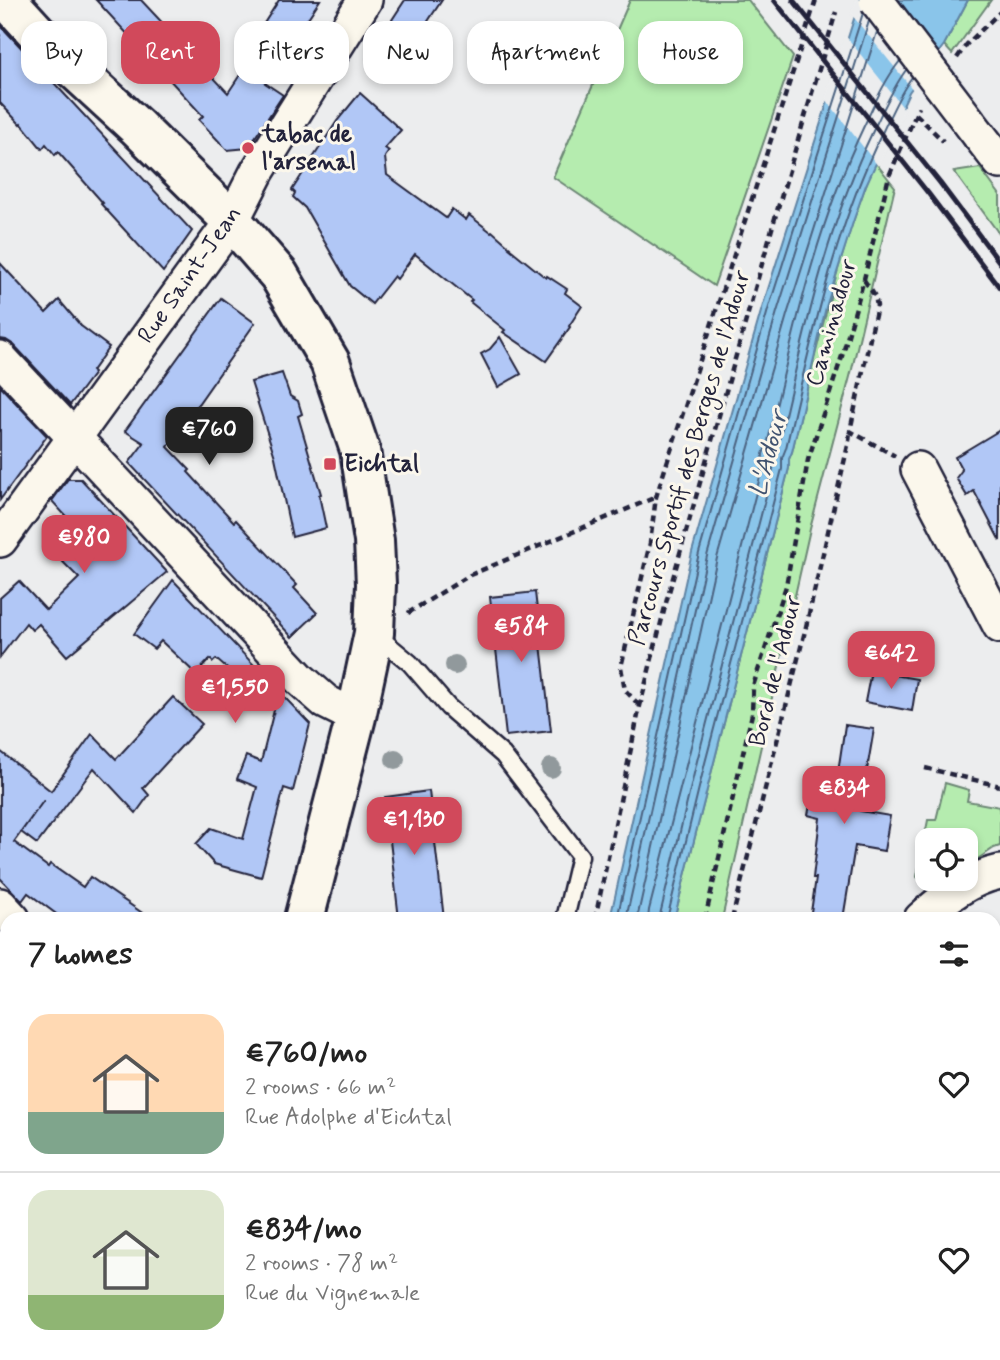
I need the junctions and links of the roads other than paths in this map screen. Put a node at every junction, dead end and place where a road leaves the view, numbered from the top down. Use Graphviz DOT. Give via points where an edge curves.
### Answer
graph roads {
  1 [pos="7,0"];
  2 [pos="365,0"];
  3 [pos="876,0"];
  4 [pos="1000,162"];
  5 [pos="232,221"];
  6 [pos="0,358"];
  7 [pos="74,439"];
  8 [pos="918,469"];
  9 [pos="0,540"];
  10 [pos="1000,626"];
  11 [pos="374,633"];
  12 [pos="356,717"];
  13 [pos="1000,872"];
  14 [pos="306,912"];
  15 [pos="567,912"];
  16 [pos="929,912"];
  1 -- 5 [label="main road"];
  2 -- 5 [label="street, Rue Saint-Jean" via="257,172"];
  3 -- 4 [label="street, bridge"];
  5 -- 7 [label="street, Rue Saint-Jean"];
  5 -- 11 [label="main road" via="279,275 330,362 360,450 374,541"];
  6 -- 7 [label="street"];
  7 -- 9 [label="street, Rue Saint-Jean"];
  7 -- 12 [label="street" via="301,680 326,702"];
  8 -- 10 [label="street"];
  11 -- 12 [label="main road"];
  11 -- 15 [label="lane" via="503,755 580,856"];
  12 -- 14 [label="main road"];
  13 -- 16 [label="street" via="984,875 953,892"];
}
